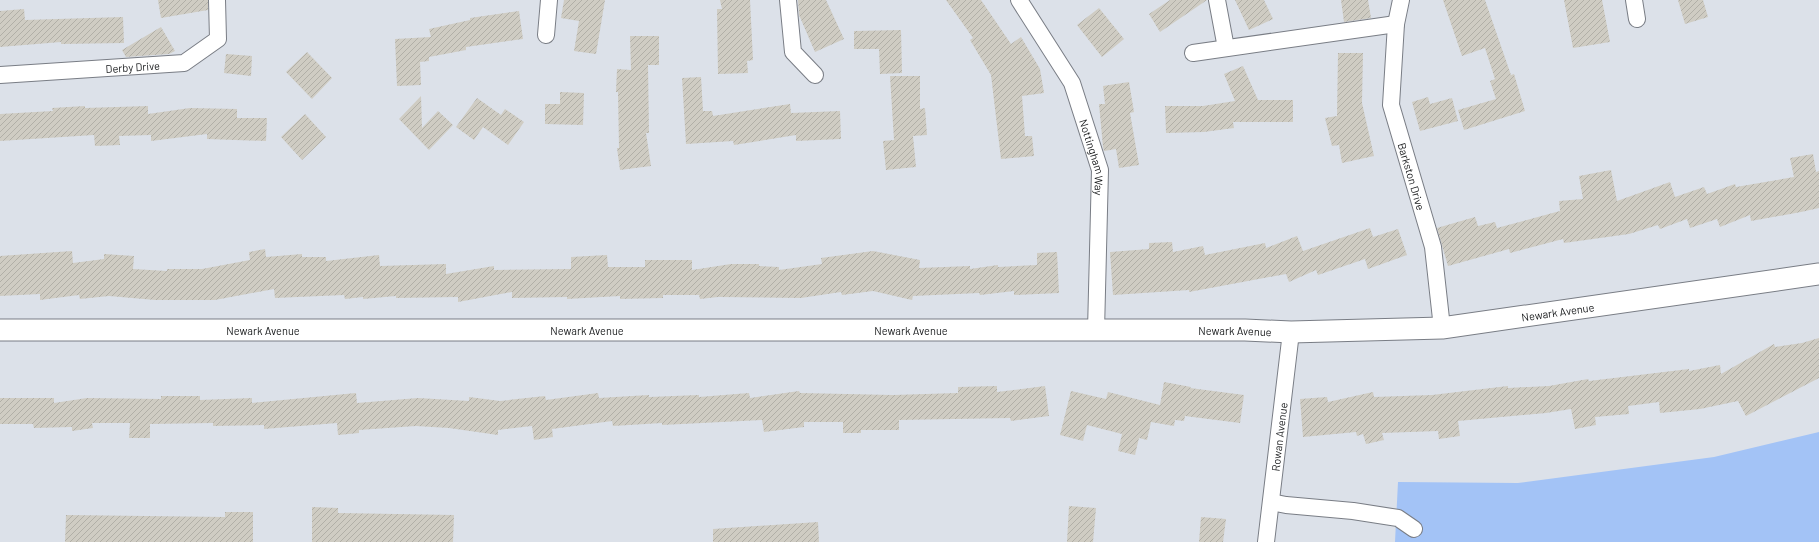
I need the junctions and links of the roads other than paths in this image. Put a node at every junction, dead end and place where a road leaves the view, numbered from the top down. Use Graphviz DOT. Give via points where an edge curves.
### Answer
graph roads {
  1 [pos="217,0"];
  2 [pos="549,0"];
  3 [pos="788,0"];
  4 [pos="1019,0"];
  5 [pos="1217,0"];
  6 [pos="1401,0"];
  7 [pos="1634,0"];
  8 [pos="1637,19"];
  9 [pos="1396,24"];
  10 [pos="546,35"];
  11 [pos="1226,48"];
  12 [pos="1193,53"];
  13 [pos="0,75"];
  14 [pos="814,75"];
  15 [pos="1819,274"];
  16 [pos="1442,328"];
  17 [pos="0,330"];
  18 [pos="1096,332"];
  19 [pos="1291,332"];
  20 [pos="1271,502"];
  21 [pos="1414,529"];
  22 [pos="1266,542"];
  1 -- 13 [label="street, Derby Drive" via="218,39 184,63"];
  2 -- 10 [label="street"];
  3 -- 14 [label="street" via="793,52"];
  4 -- 18 [label="street, Nottingham Way" via="1072,83 1100,170"];
  5 -- 11 [label="street"];
  6 -- 9 [label="street, Barkston Drive"];
  7 -- 8 [label="street"];
  9 -- 11 [label="street"];
  9 -- 16 [label="street, Barkston Drive" via="1391,105 1433,248"];
  11 -- 12 [label="street"];
  15 -- 16 [label="street, Newark Avenue"];
  16 -- 19 [label="street, Newark Avenue"];
  17 -- 18 [label="street, Newark Avenue"];
  18 -- 19 [label="street, Newark Avenue"];
  19 -- 20 [label="street, Rowan Avenue"];
  20 -- 21 [label="street" via="1398,518"];
  20 -- 22 [label="street, Rowan Avenue"];
}
